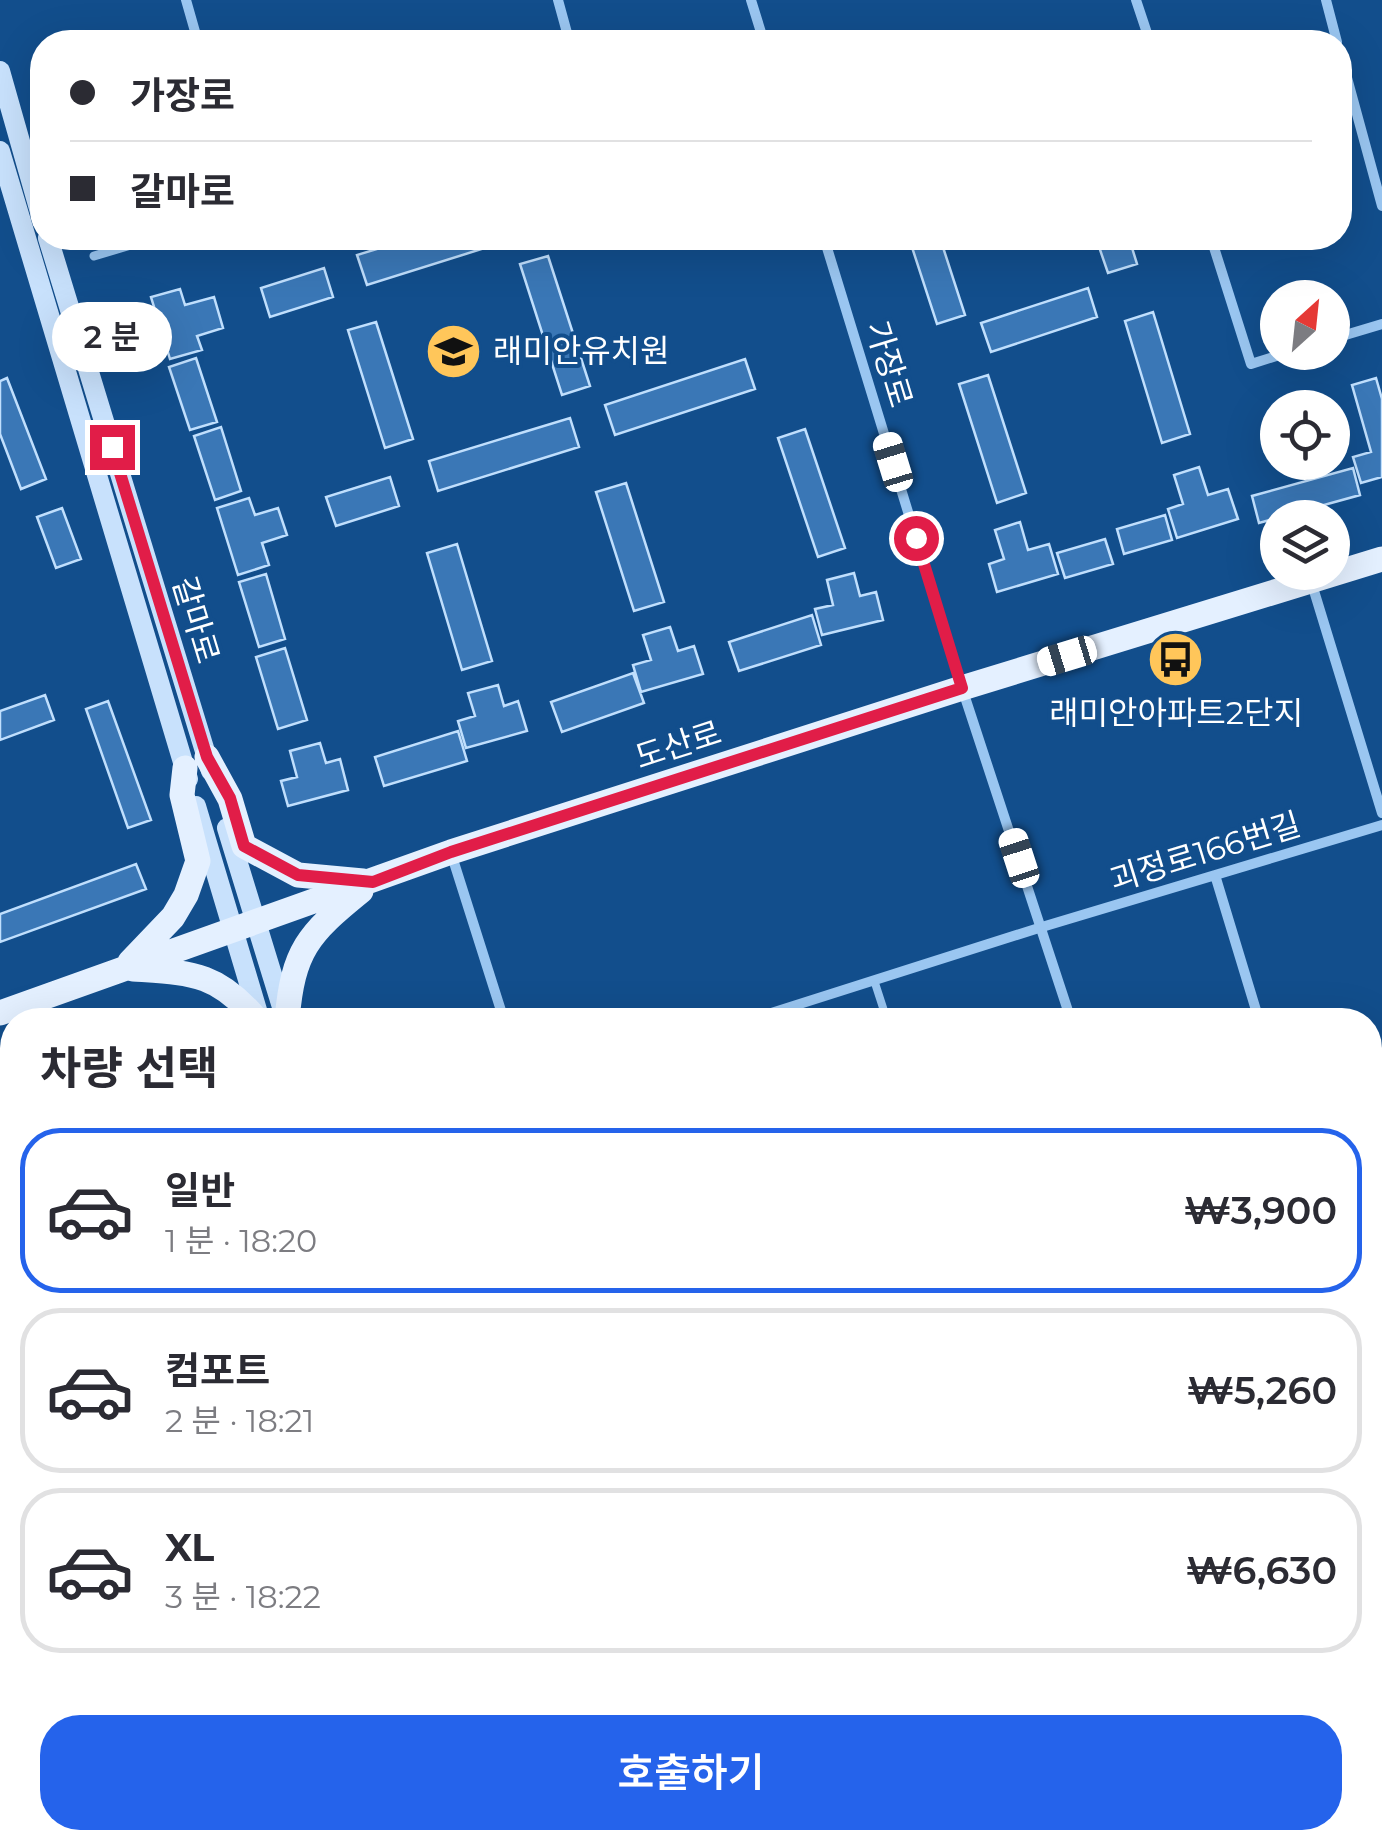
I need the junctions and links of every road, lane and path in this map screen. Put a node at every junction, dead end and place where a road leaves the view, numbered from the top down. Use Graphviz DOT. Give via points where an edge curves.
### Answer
graph roads {
  1 [pos="186,0"];
  2 [pos="558,0"];
  3 [pos="751,0"];
  4 [pos="1136,0"];
  5 [pos="1326,0"];
  6 [pos="195,30"];
  7 [pos="566,30"];
  8 [pos="760,30"];
  9 [pos="1146,30"];
  10 [pos="1335,30"];
  11 [pos="0,71"];
  12 [pos="1352,96"];
  13 [pos="0,151"];
  14 [pos="30,177"];
  15 [pos="1382,206"];
  16 [pos="30,245"];
  17 [pos="32,250"];
  18 [pos="51,250"];
  19 [pos="114,250"];
  20 [pos="828,250"];
  21 [pos="1215,250"];
  22 [pos="94,256"];
  23 [pos="1382,324"];
  24 [pos="1350,334"];
  25 [pos="1260,361"];
  26 [pos="1382,559"];
  27 [pos="1350,569"];
  28 [pos="1285,590"];
  29 [pos="1313,590"];
  30 [pos="962,688"];
  31 [pos="196,763"];
  32 [pos="1382,814"];
  33 [pos="1382,825"];
  34 [pos="451,852"];
  35 [pos="1215,875"];
  36 [pos="373,882"];
  37 [pos="242,924"];
  38 [pos="1042,927"];
  39 [pos="123,969"];
  40 [pos="874,980"];
  41 [pos="14,1008"];
  42 [pos="248,1008"];
  43 [pos="257,1008"];
  44 [pos="280,1008"];
  45 [pos="287,1008"];
  46 [pos="500,1008"];
  47 [pos="786,1008"];
  48 [pos="882,1008"];
  49 [pos="1067,1008"];
  50 [pos="1254,1008"];
  1 -- 6 [label="street"];
  2 -- 7 [label="street"];
  3 -- 8 [label="street"];
  4 -- 9 [label="street"];
  5 -- 10 [label="street"];
  11 -- 14 [label="main road"];
  12 -- 15 [label="street"];
  13 -- 16 [label="main road, 갈마로"];
  17 -- 31 [label="main road, 갈마로"];
  18 -- 31 [label="main road, 갈마로"];
  19 -- 22 [label="street"];
  20 -- 30 [label="street, 가장로"];
  21 -- 25 [label="street" via="1251,364"];
  23 -- 24 [label="street"];
  26 -- 27 [label="main road, 도산로"];
  28 -- 30 [label="main road, 도산로"];
  29 -- 32 [label="street"];
  30 -- 34 [label="main road, 도산로"];
  30 -- 38 [label="street, 가장로"];
  31 -- 36 [label="main road" via="230,798 244,846 298,875"];
  31 -- 37 [label="main road, 갈마로"];
  31 -- 39 [label="main road" via="182,795 198,860 186,895"];
  33 -- 35 [label="street, 괴정로166번길"];
  34 -- 36 [label="main road, 도산로"];
  34 -- 46 [label="street"];
  35 -- 38 [label="street, 괴정로166번길"];
  35 -- 50 [label="street"];
  36 -- 37 [label="main road, 도산로"];
  36 -- 45 [label="main road" via="306,943 290,978"];
  37 -- 39 [label="main road, 도산로"];
  37 -- 43 [label="main road, 갈마로"];
  37 -- 44 [label="main road, 갈마로"];
  38 -- 40 [label="street, 괴정로166번길"];
  38 -- 49 [label="street, 가장로"];
  39 -- 41 [label="main road, 도산로"];
  39 -- 42 [label="main road" via="194,973"];
  40 -- 47 [label="street, 괴정로166번길"];
  40 -- 48 [label="lane"];
}
